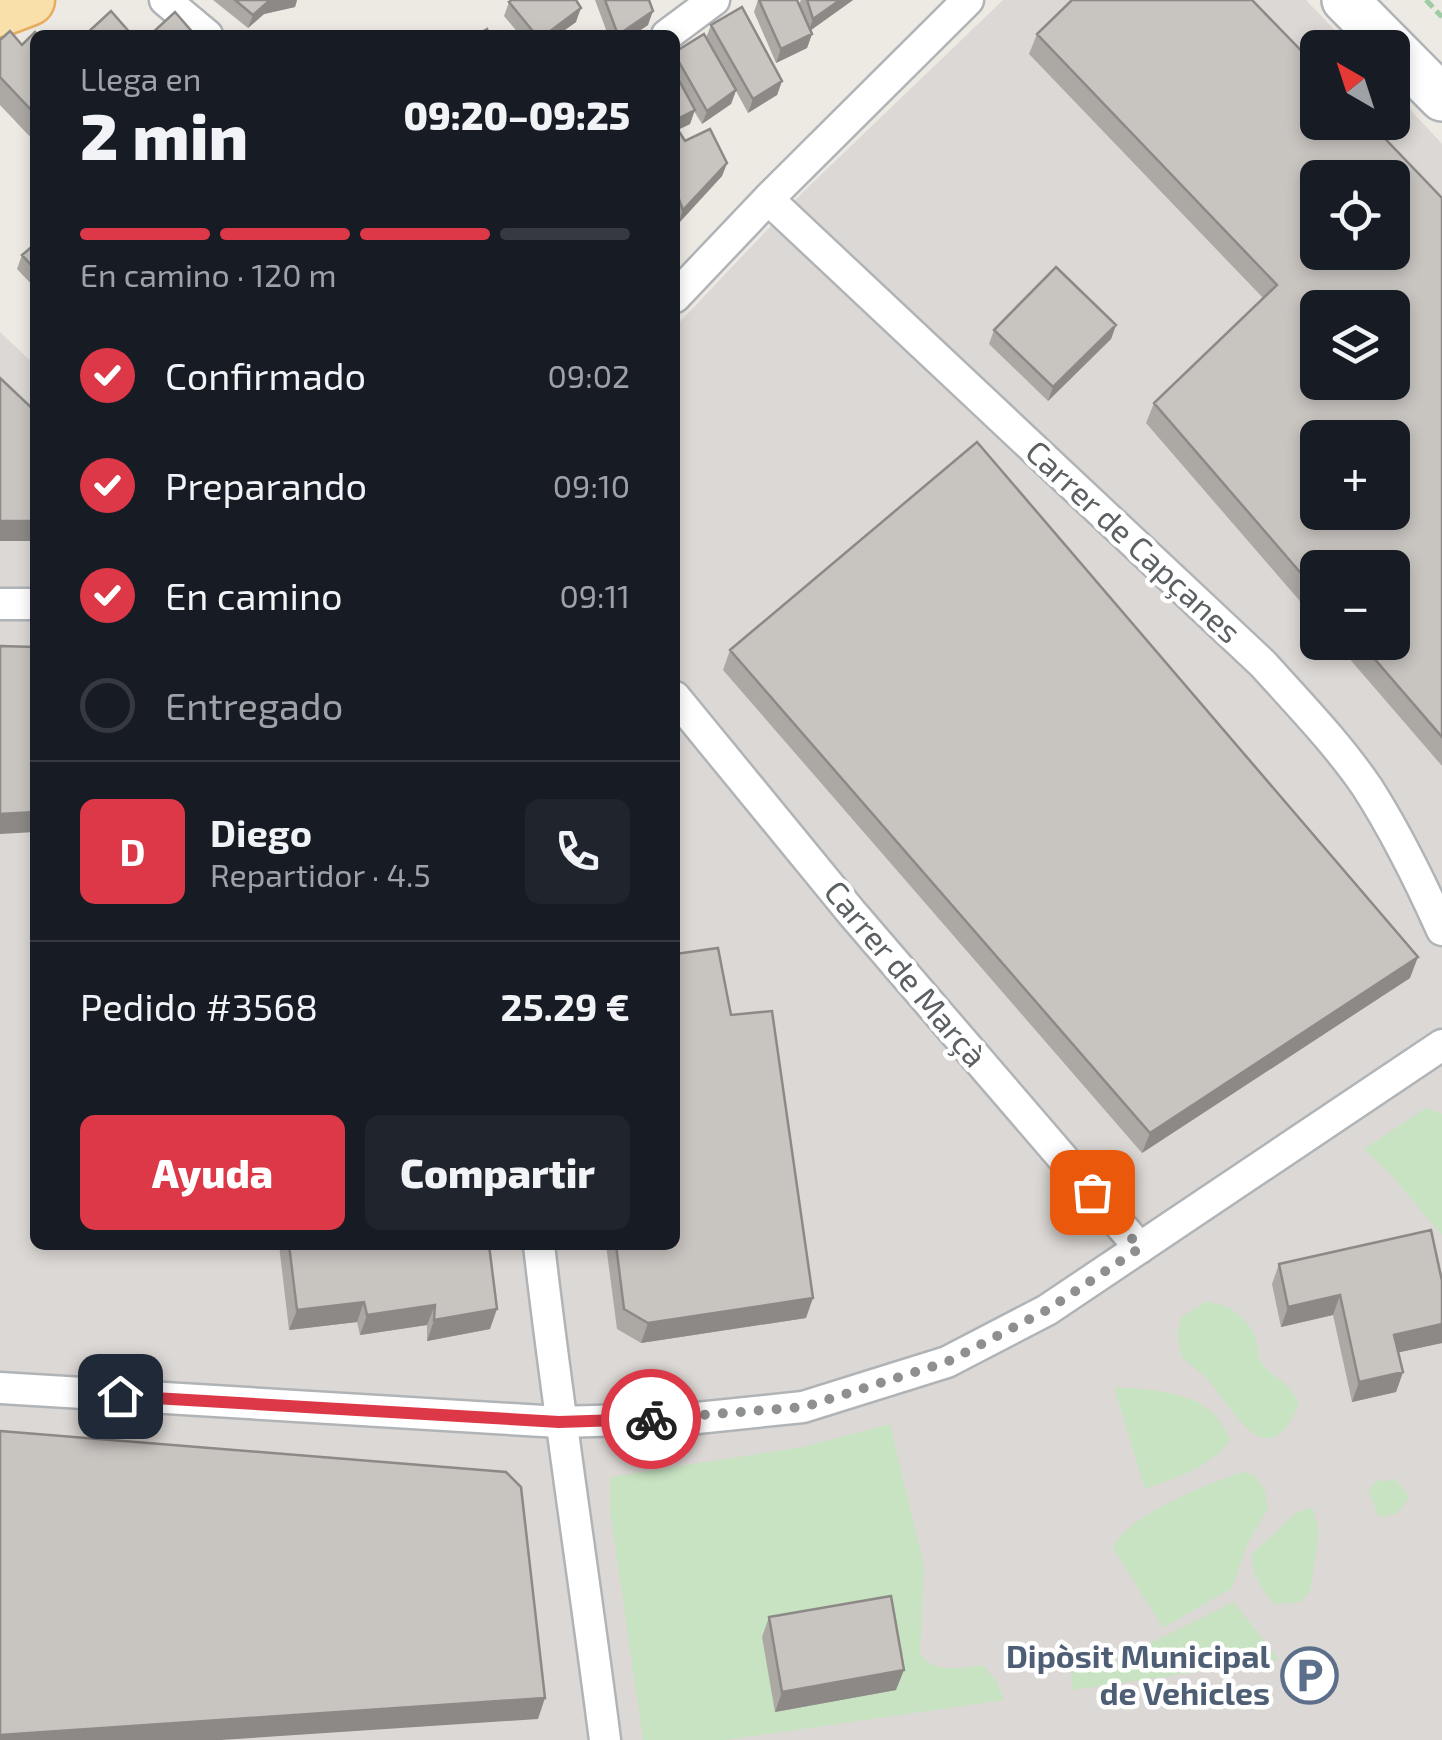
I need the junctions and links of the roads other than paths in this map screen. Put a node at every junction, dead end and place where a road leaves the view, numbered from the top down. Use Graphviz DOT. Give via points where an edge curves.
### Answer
graph roads {
  1 [pos="29,0"];
  2 [pos="165,0"];
  3 [pos="714,0"];
  4 [pos="968,0"];
  5 [pos="1346,0"];
  6 [pos="1388,0"];
  7 [pos="0,10"];
  8 [pos="670,21"];
  9 [pos="200,30"];
  10 [pos="1442,57"];
  11 [pos="1442,98"];
  12 [pos="768,199"];
  13 [pos="680,292"];
  14 [pos="0,604"];
  15 [pos="30,604"];
  16 [pos="680,702"];
  17 [pos="1442,930"];
  18 [pos="1442,1045"];
  19 [pos="1140,1248"];
  20 [pos="541,1250"];
  21 [pos="0,1388"];
  22 [pos="559,1422"];
  23 [pos="604,1740"];
  1 -- 7 [label="main road"];
  2 -- 9 [label="street"];
  3 -- 8 [label="street"];
  4 -- 12 [label="street"];
  5 -- 11 [label="street"];
  6 -- 10 [label="street"];
  12 -- 13 [label="street"];
  12 -- 17 [label="street, Carrer de Capçanes" via="1263,664 1367,788"];
  14 -- 15 [label="street"];
  16 -- 19 [label="street, Carrer de Marçà"];
  18 -- 19 [label="street"];
  19 -- 22 [label="street" via="1047,1310 947,1362 804,1407"];
  20 -- 22 [label="street"];
  21 -- 22 [label="street"];
  22 -- 23 [label="street"];
}
